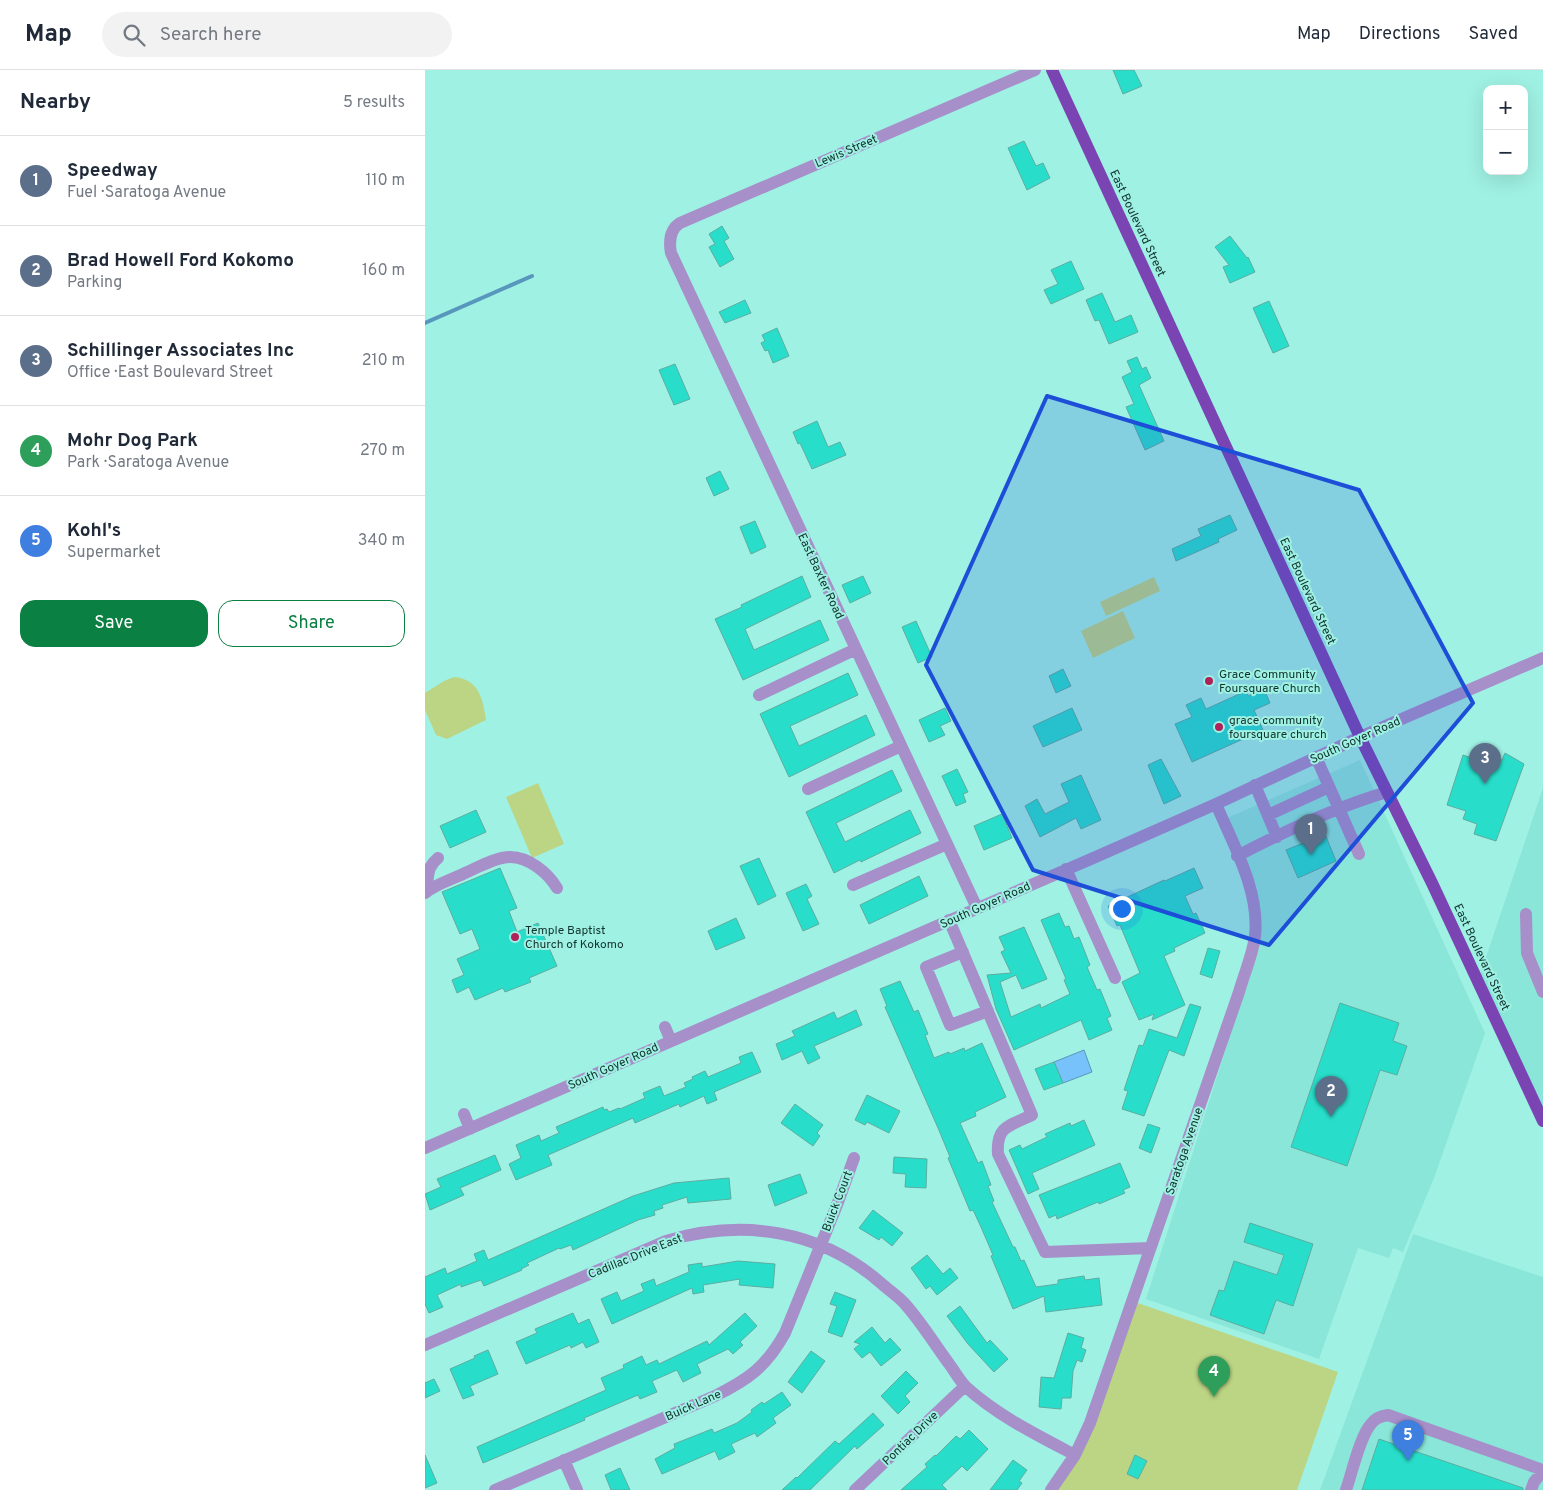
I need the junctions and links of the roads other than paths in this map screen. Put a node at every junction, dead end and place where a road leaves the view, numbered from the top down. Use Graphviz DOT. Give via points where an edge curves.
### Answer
graph roads {
  1 [pos="1035,70"];
  2 [pos="1052,70"];
  3 [pos="669,243"];
  4 [pos="856,649"];
  5 [pos="1543,658"];
  6 [pos="759,695"];
  7 [pos="1360,737"];
  8 [pos="901,746"];
  9 [pos="1316,757"];
  10 [pos="1255,785"];
  11 [pos="1329,787"];
  12 [pos="808,789"];
  13 [pos="1387,792"];
  14 [pos="1216,804"];
  15 [pos="1339,809"];
  16 [pos="1268,815"];
  17 [pos="1277,837"];
  18 [pos="947,844"];
  19 [pos="1359,854"];
  20 [pos="1237,856"];
  21 [pos="438,858"];
  22 [pos="1066,869"];
  23 [pos="853,885"];
  24 [pos="557,888"];
  25 [pos="425,893"];
  26 [pos="977,908"];
  27 [pos="1526,914"];
  28 [pos="949,920"];
  29 [pos="963,952"];
  30 [pos="1115,978"];
  31 [pos="1543,992"];
  32 [pos="988,1011"];
  33 [pos="665,1027"];
  34 [pos="671,1041"];
  35 [pos="463,1114"];
  36 [pos="1543,1121"];
  37 [pos="470,1129"];
  38 [pos="425,1148"];
  39 [pos="854,1158"];
  40 [pos="820,1244"];
  41 [pos="1150,1248"];
  42 [pos="425,1345"];
  43 [pos="965,1386"];
  44 [pos="1075,1455"];
  45 [pos="564,1460"];
  46 [pos="1543,1470"];
  47 [pos="495,1490"];
  48 [pos="577,1490"];
  49 [pos="855,1490"];
  50 [pos="1051,1490"];
  51 [pos="1346,1490"];
  52 [pos="1531,1490"];
  1 -- 3 [label="street, Lewis Street" via="680,223 675,226"];
  2 -- 7 [label="main road, East Boulevard Street"];
  3 -- 4 [label="street, East Baxter Road" via="671,254"];
  4 -- 6 [label="street"];
  4 -- 8 [label="street, East Baxter Road"];
  5 -- 7 [label="street, South Goyer Road"];
  7 -- 9 [label="street, South Goyer Road"];
  7 -- 13 [label="main road, East Boulevard Street"];
  8 -- 12 [label="street"];
  8 -- 18 [label="street, East Baxter Road"];
  9 -- 10 [label="street, South Goyer Road"];
  9 -- 11 [label="street"];
  10 -- 14 [label="street, South Goyer Road"];
  10 -- 16 [label="street"];
  11 -- 15 [label="street"];
  11 -- 16 [label="street"];
  13 -- 15 [label="street"];
  13 -- 36 [label="main road, East Boulevard Street"];
  14 -- 20 [label="street, Saratoga Avenue"];
  14 -- 22 [label="street, South Goyer Road"];
  15 -- 17 [label="street"];
  15 -- 19 [label="street"];
  16 -- 17 [label="street"];
  17 -- 20 [label="street"];
  18 -- 23 [label="street"];
  18 -- 26 [label="street, East Baxter Road"];
  20 -- 41 [label="street, Saratoga Avenue" via="1254,899 1255,937"];
  21 -- 25 [label="street" via="427,869"];
  22 -- 26 [label="street, South Goyer Road"];
  22 -- 30 [label="street"];
  24 -- 25 [label="street" via="538,867 509,857"];
  26 -- 28 [label="street, South Goyer Road"];
  27 -- 31 [label="street" via="1527,953"];
  28 -- 29 [label="street"];
  28 -- 34 [label="street, South Goyer Road"];
  29 -- 32 [label="street"];
  29 -- 32 [label="street" via="926,967 936,992 951,1025"];
  32 -- 41 [label="street" via="1032,1115 1004,1128 997,1140 997,1154 1045,1252"];
  33 -- 34 [label="street"];
  34 -- 37 [label="street, South Goyer Road"];
  35 -- 37 [label="street"];
  37 -- 38 [label="street, South Goyer Road"];
  39 -- 40 [label="street, Buick Court"];
  40 -- 42 [label="street, Cadillac Drive East" via="774,1232 728,1229 687,1235 666,1241"];
  40 -- 43 [label="street, Cadillac Drive East" via="871,1274 905,1304"];
  40 -- 45 [label="street, Buick Lane" via="785,1332 776,1350 757,1371 742,1383 715,1396"];
  41 -- 44 [label="street, Saratoga Avenue" via="1090,1423"];
  43 -- 44 [label="street, Cadillac Drive East" via="1006,1418"];
  43 -- 49 [label="street, Pontiac Drive"];
  44 -- 50 [label="street, Saratoga Avenue"];
  45 -- 47 [label="street, Buick Lane"];
  45 -- 48 [label="street"];
  46 -- 51 [label="street" via="1388,1415 1371,1422 1365,1431"];
  46 -- 52 [label="street"];
}
